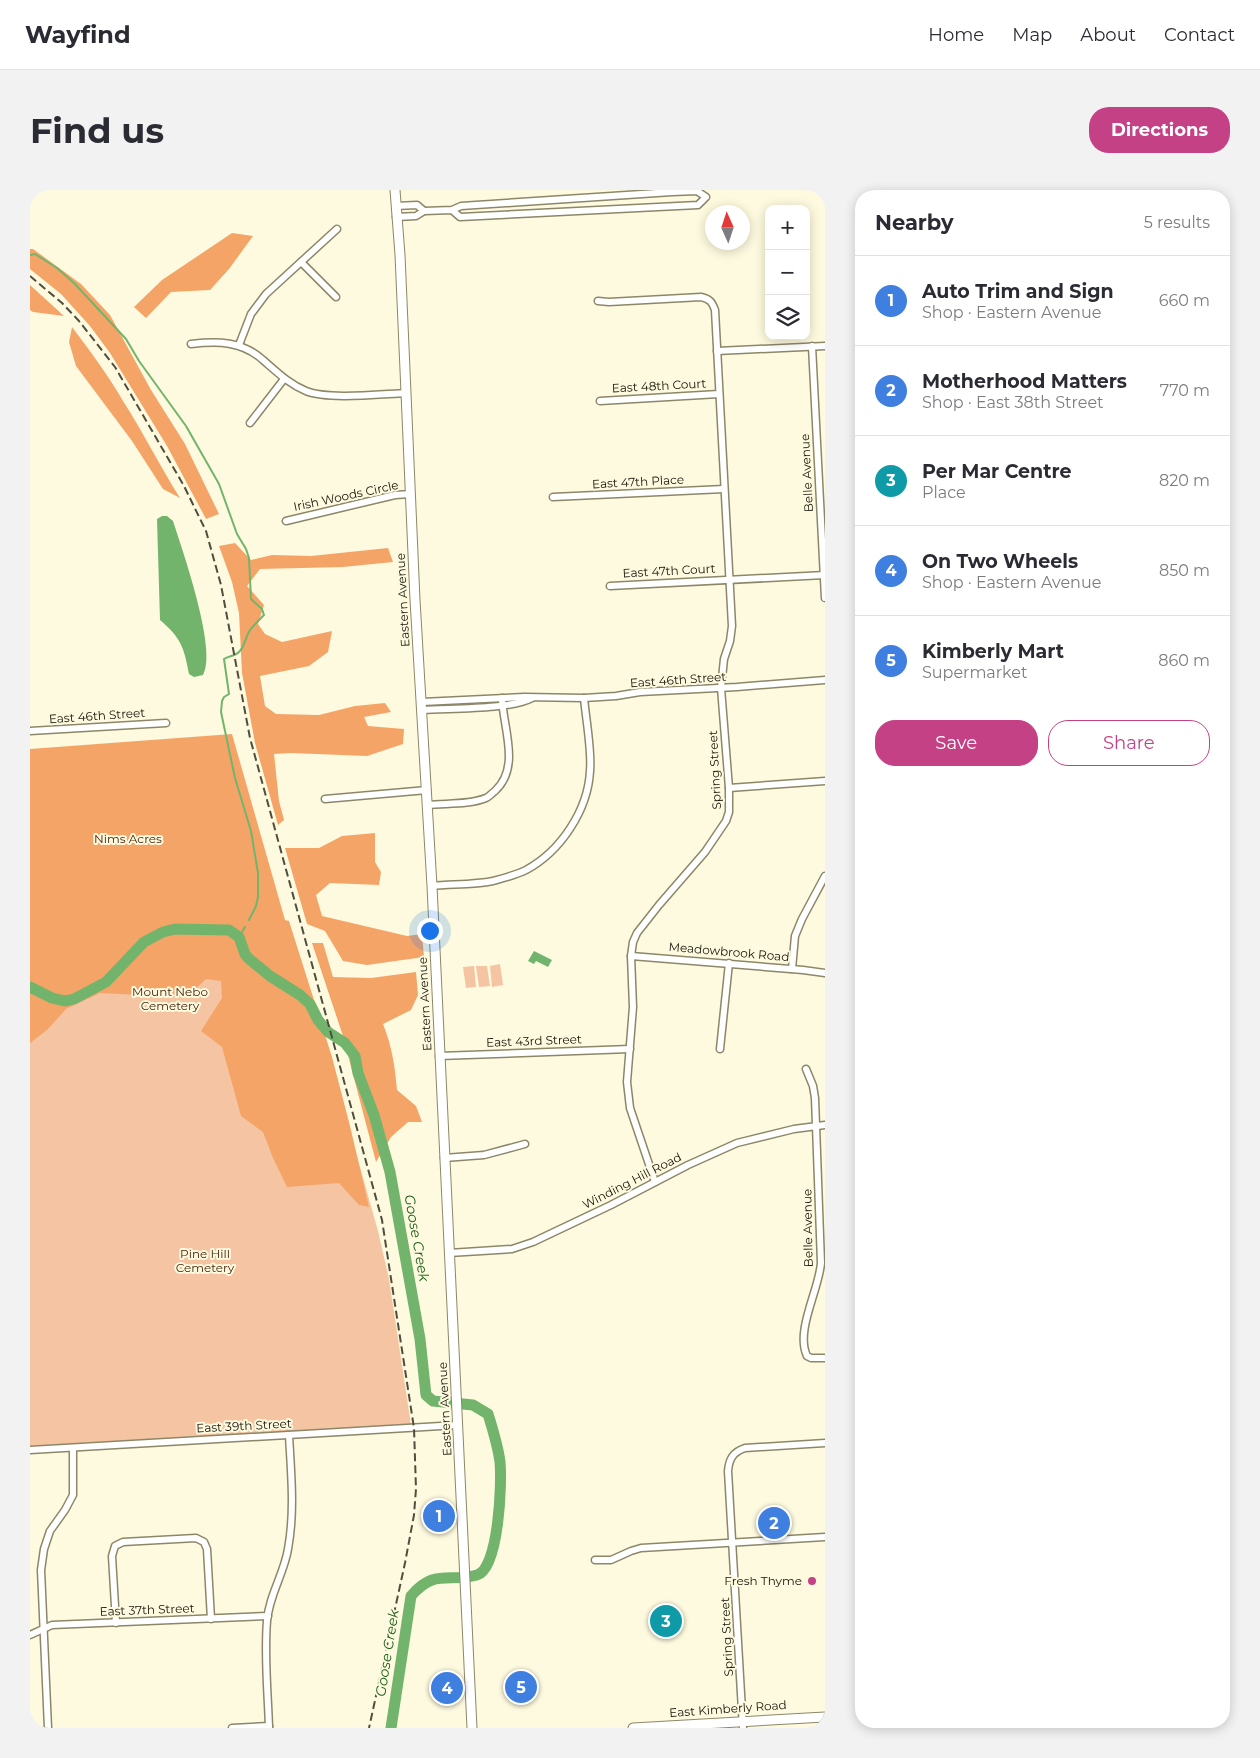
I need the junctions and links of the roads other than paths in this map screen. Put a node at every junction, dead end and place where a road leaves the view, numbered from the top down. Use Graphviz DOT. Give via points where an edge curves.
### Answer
graph roads {
  1 [pos="395,190"];
  2 [pos="396,206"];
  3 [pos="452,210"];
  4 [pos="424,211"];
  5 [pos="396,217"];
  6 [pos="337,229"];
  7 [pos="301,262"];
  8 [pos="336,297"];
  9 [pos="598,301"];
  10 [pos="191,344"];
  11 [pos="238,345"];
  12 [pos="812,346"];
  13 [pos="825,346"];
  14 [pos="717,351"];
  15 [pos="284,379"];
  16 [pos="406,393"];
  17 [pos="719,394"];
  18 [pos="600,401"];
  19 [pos="250,423"];
  20 [pos="724,489"];
  21 [pos="410,494"];
  22 [pos="554,497"];
  23 [pos="286,521"];
  24 [pos="825,575"];
  25 [pos="730,579"];
  26 [pos="610,586"];
  27 [pos="825,598"];
  28 [pos="825,680"];
  29 [pos="721,688"];
  30 [pos="584,698"];
  31 [pos="502,702"];
  32 [pos="422,706"];
  33 [pos="166,723"];
  34 [pos="30,731"];
  35 [pos="825,782"];
  36 [pos="729,788"];
  37 [pos="427,790"];
  38 [pos="325,799"];
  39 [pos="428,805"];
  40 [pos="825,876"];
  41 [pos="432,886"];
  42 [pos="631,956"];
  43 [pos="729,963"];
  44 [pos="792,969"];
  45 [pos="825,973"];
  46 [pos="630,1049"];
  47 [pos="720,1049"];
  48 [pos="439,1056"];
  49 [pos="806,1070"];
  50 [pos="825,1125"];
  51 [pos="817,1126"];
  52 [pos="525,1144"];
  53 [pos="444,1158"];
  54 [pos="655,1182"];
  55 [pos="450,1254"];
  56 [pos="823,1263"];
  57 [pos="825,1358"];
  58 [pos="458,1425"];
  59 [pos="289,1435"];
  60 [pos="825,1443"];
  61 [pos="73,1448"];
  62 [pos="30,1450"];
  63 [pos="825,1537"];
  64 [pos="732,1542"];
  65 [pos="595,1560"];
  66 [pos="268,1616"];
  67 [pos="211,1619"];
  68 [pos="116,1623"];
  69 [pos="43,1629"];
  70 [pos="30,1635"];
  71 [pos="825,1717"];
  72 [pos="743,1724"];
  73 [pos="269,1727"];
  74 [pos="48,1728"];
  75 [pos="232,1728"];
  76 [pos="472,1728"];
  77 [pos="633,1728"];
  1 -- 2 [label="main road, Eastern Avenue"];
  2 -- 4 [label="street" via="417,206"];
  2 -- 5 [label="main road, Eastern Avenue"];
  3 -- 3 [label="street" via="460,217 662,207 698,205 706,197 697,191 672,192 461,206"];
  3 -- 4 [label="street"];
  4 -- 5 [label="street" via="416,216"];
  5 -- 16 [label="main road, Eastern Avenue"];
  6 -- 7 [label="street"];
  7 -- 8 [label="street"];
  7 -- 11 [label="street" via="266,294 251,314"];
  9 -- 14 [label="street, Spring Street" via="709,299 715,310"];
  10 -- 11 [label="street" via="214,341"];
  11 -- 15 [label="street" via="262,358"];
  12 -- 13 [label="street"];
  12 -- 14 [label="street"];
  12 -- 24 [label="street, Belle Avenue"];
  14 -- 17 [label="street, Spring Street"];
  15 -- 16 [label="street" via="307,392 322,395"];
  15 -- 19 [label="street"];
  16 -- 21 [label="main road, Eastern Avenue"];
  17 -- 18 [label="street, East 48th Court"];
  17 -- 20 [label="street, Spring Street"];
  20 -- 22 [label="street, East 47th Place"];
  20 -- 25 [label="street, Spring Street"];
  21 -- 23 [label="street, Irish Woods Circle"];
  21 -- 32 [label="main road, Eastern Avenue"];
  24 -- 25 [label="street, East 47th Court"];
  24 -- 27 [label="street, Belle Avenue"];
  25 -- 26 [label="street, East 47th Court"];
  25 -- 29 [label="street, Spring Street" via="732,634 724,659"];
  28 -- 29 [label="street, East 46th Street"];
  29 -- 30 [label="street, East 46th Street"];
  29 -- 36 [label="street, Spring Street"];
  30 -- 31 [label="street, East 46th Street" via="524,697"];
  30 -- 41 [label="street" via="591,769 589,786 566,836 526,870 491,881"];
  31 -- 32 [label="street, East 46th Street"];
  31 -- 39 [label="street" via="509,756 508,769 497,789 486,798"];
  32 -- 37 [label="main road, Eastern Avenue"];
  33 -- 34 [label="street, East 46th Street"];
  35 -- 36 [label="street"];
  36 -- 42 [label="street, Spring Street" via="726,821 705,852 637,933"];
  37 -- 38 [label="street"];
  37 -- 39 [label="main road, Eastern Avenue"];
  39 -- 41 [label="main road, Eastern Avenue"];
  40 -- 44 [label="street" via="795,936"];
  41 -- 48 [label="main road, Eastern Avenue"];
  42 -- 43 [label="street, Meadowbrook Road"];
  42 -- 46 [label="street, Spring Street" via="633,1007"];
  43 -- 44 [label="street, Meadowbrook Road"];
  43 -- 47 [label="street"];
  44 -- 45 [label="street, Meadowbrook Road"];
  46 -- 48 [label="street, East 43rd Street"];
  46 -- 54 [label="street, Spring Street" via="627,1082 630,1108"];
  48 -- 53 [label="main road, Eastern Avenue"];
  49 -- 51 [label="street, Belle Avenue" via="813,1086"];
  50 -- 51 [label="street, Winding Hill Road"];
  51 -- 54 [label="street, Winding Hill Road" via="737,1143"];
  51 -- 56 [label="street, Belle Avenue"];
  52 -- 53 [label="street" via="484,1155"];
  53 -- 55 [label="main road, Eastern Avenue"];
  54 -- 55 [label="street, Winding Hill Road" via="533,1242 512,1249"];
  55 -- 58 [label="main road, Eastern Avenue"];
  56 -- 57 [label="street, Belle Avenue" via="806,1324 805,1350 811,1358"];
  58 -- 59 [label="street, East 39th Street"];
  58 -- 76 [label="main road, Eastern Avenue"];
  59 -- 61 [label="street, East 39th Street"];
  59 -- 66 [label="street" via="291,1525 288,1550"];
  60 -- 64 [label="street, Spring Street" via="745,1448 735,1452 728,1472"];
  61 -- 62 [label="street, East 39th Street"];
  61 -- 69 [label="street" via="73,1495 50,1531 44,1549 41,1570"];
  63 -- 64 [label="street"];
  64 -- 65 [label="street" via="641,1548 611,1560"];
  64 -- 72 [label="street, Spring Street"];
  66 -- 67 [label="street, East 37th Street"];
  66 -- 73 [label="street"];
  67 -- 68 [label="street, East 37th Street"];
  67 -- 68 [label="street" via="207,1549 204,1542 196,1538 123,1542 115,1546 112,1556"];
  68 -- 69 [label="street, East 37th Street" via="52,1625"];
  69 -- 70 [label="street, East 37th Street"];
  69 -- 74 [label="street"];
  71 -- 72 [label="main road, East Kimberly Road"];
  72 -- 77 [label="main road, East Kimberly Road"];
  73 -- 75 [label="street"];
}
